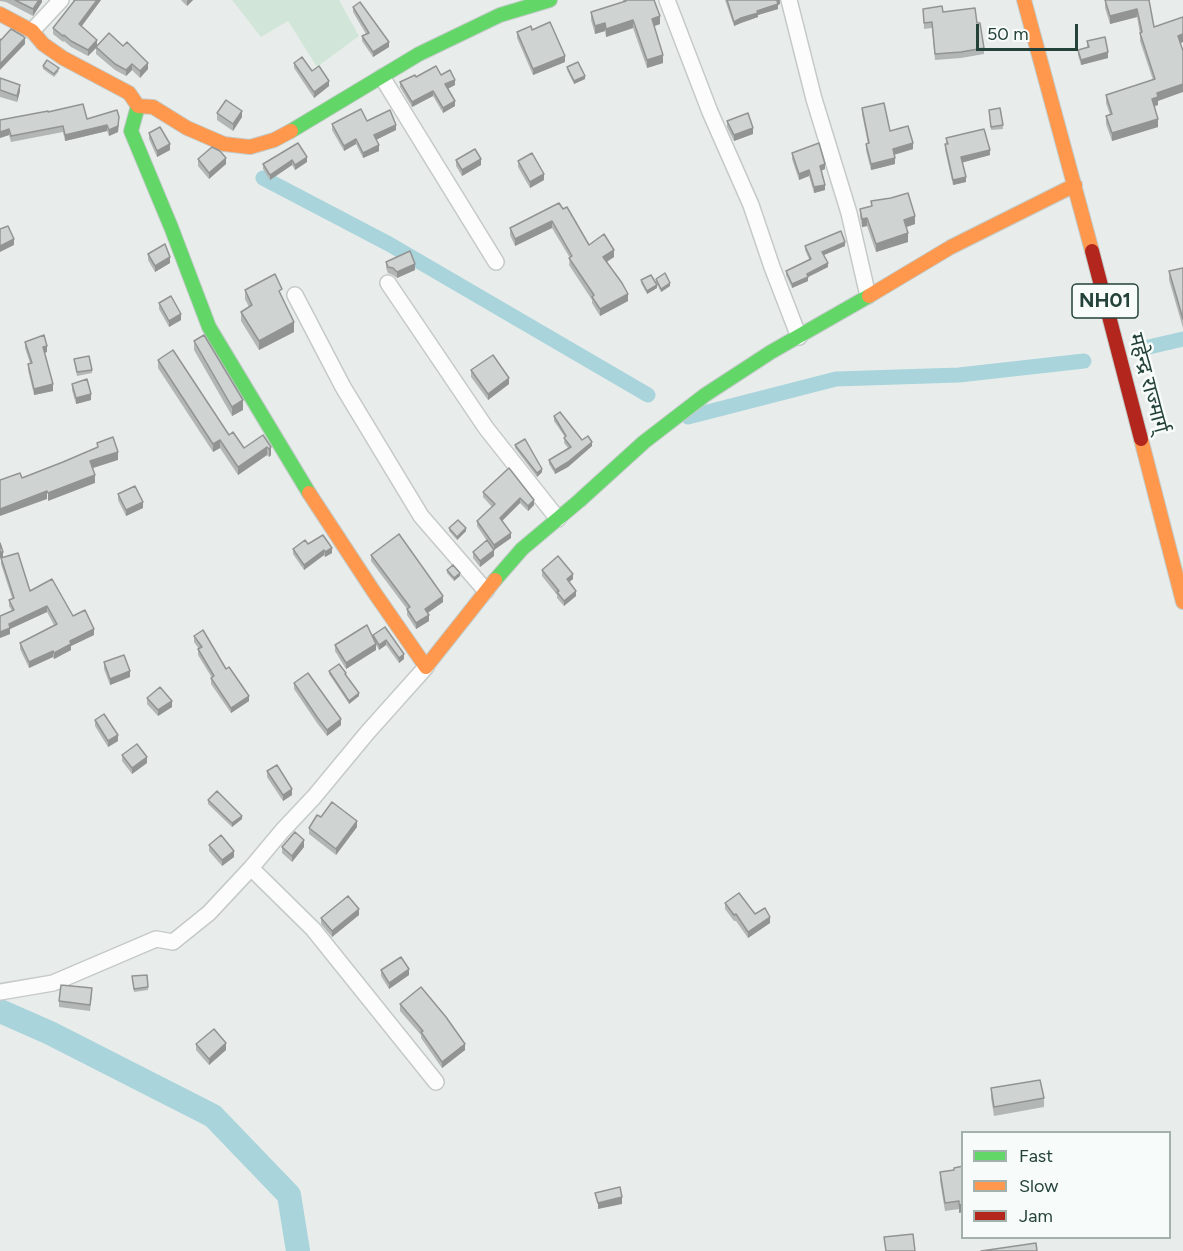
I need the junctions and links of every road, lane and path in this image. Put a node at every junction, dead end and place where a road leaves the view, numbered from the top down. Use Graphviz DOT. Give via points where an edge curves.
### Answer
graph roads {
  1 [pos="61,0"];
  2 [pos="550,0"];
  3 [pos="667,0"];
  4 [pos="789,0"];
  5 [pos="1024,0"];
  6 [pos="529,3"];
  7 [pos="0,14"];
  8 [pos="32,31"];
  9 [pos="382,77"];
  10 [pos="138,106"];
  11 [pos="1075,185"];
  12 [pos="496,262"];
  13 [pos="388,283"];
  14 [pos="295,295"];
  15 [pos="868,296"];
  16 [pos="799,337"];
  17 [pos="558,519"];
  18 [pos="486,591"];
  19 [pos="1183,602"];
  20 [pos="426,667"];
  21 [pos="251,868"];
  22 [pos="0,992"];
  23 [pos="436,1082"];
  1 -- 8 [label="street"];
  2 -- 6 [label="main road"];
  3 -- 16 [label="street" via="751,205"];
  4 -- 15 [label="street" via="849,213"];
  5 -- 11 [label="main road, महेन्द्र राज्मार्ग् / NH01"];
  6 -- 9 [label="main road" via="436,45"];
  7 -- 8 [label="main road"];
  8 -- 10 [label="main road" via="63,58 129,93"];
  9 -- 10 [label="main road" via="293,130 250,147 224,144 153,107"];
  9 -- 12 [label="street"];
  10 -- 20 [label="main road" via="131,131 209,327 317,506"];
  11 -- 15 [label="main road" via="951,246"];
  11 -- 19 [label="main road, महेन्द्र राज्मार्ग् / NH01"];
  13 -- 17 [label="street" via="486,428"];
  14 -- 18 [label="street" via="343,387 421,516"];
  15 -- 16 [label="main road"];
  16 -- 17 [label="main road" via="705,395 644,442"];
  17 -- 18 [label="main road" via="522,549"];
  18 -- 20 [label="main road"];
  20 -- 21 [label="street"];
  21 -- 22 [label="street" via="209,913 174,942 156,939 52,983"];
  21 -- 23 [label="street" via="313,929"];
}
